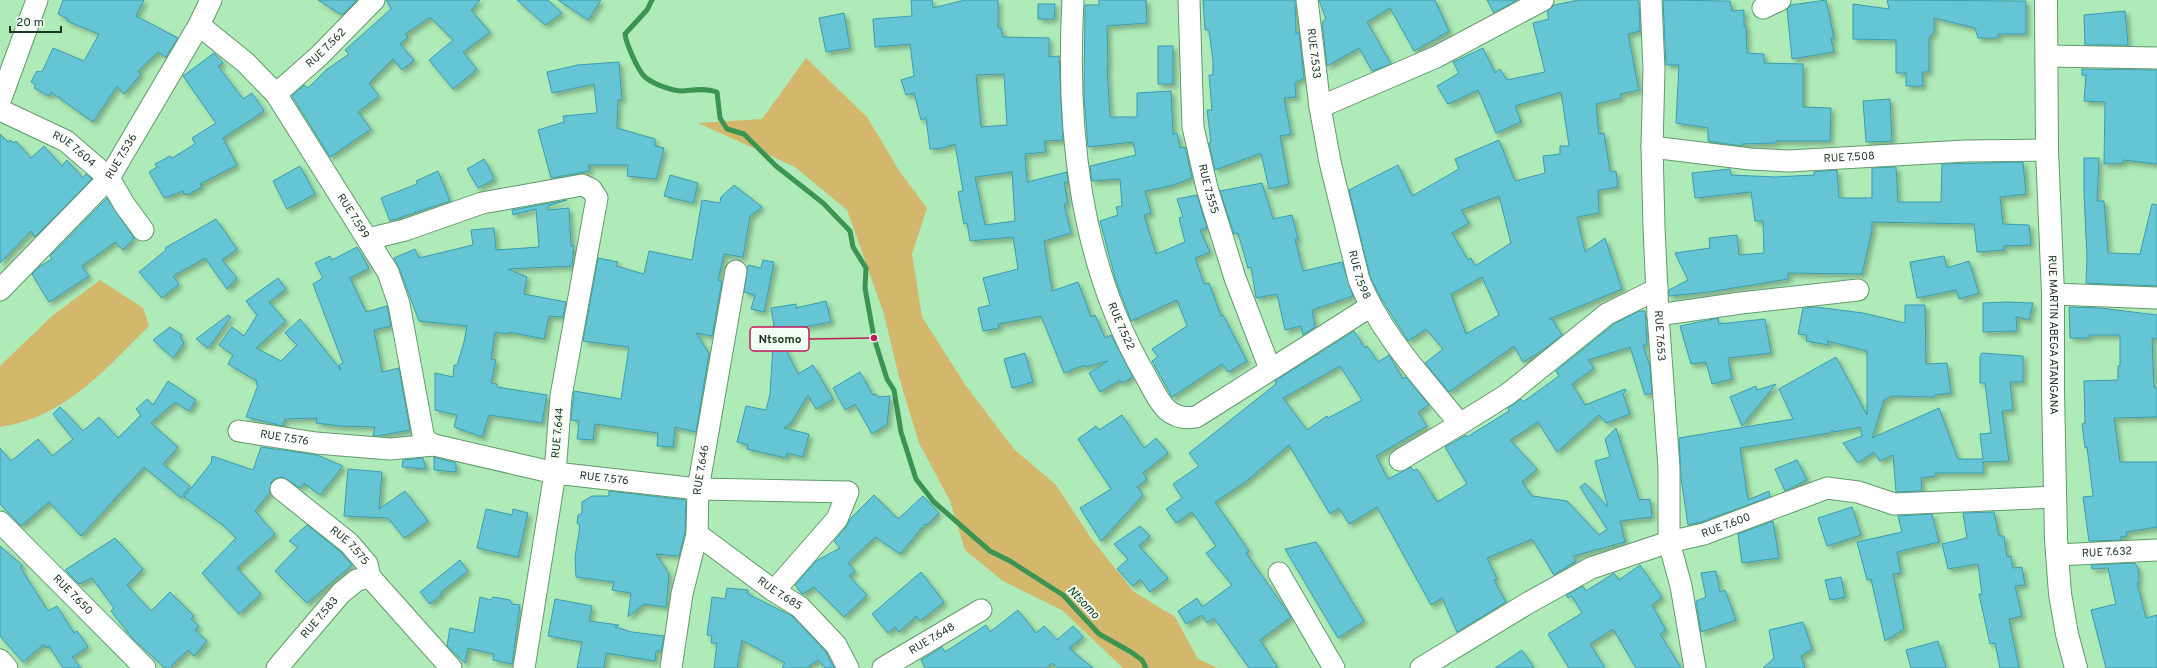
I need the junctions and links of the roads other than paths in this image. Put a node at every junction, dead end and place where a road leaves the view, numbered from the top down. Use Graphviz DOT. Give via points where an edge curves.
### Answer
graph roads {
  1 [pos="38,0"];
  2 [pos="211,0"];
  3 [pos="374,0"];
  4 [pos="1073,0"];
  5 [pos="1189,0"];
  6 [pos="1307,0"];
  7 [pos="1543,0"];
  8 [pos="1651,0"];
  9 [pos="2046,0"];
  10 [pos="199,25"];
  11 [pos="2048,56"];
  12 [pos="2157,58"];
  13 [pos="276,94"];
  14 [pos="0,101"];
  15 [pos="1320,107"];
  16 [pos="0,110"];
  17 [pos="1652,147"];
  18 [pos="2047,150"];
  19 [pos="109,178"];
  20 [pos="144,230"];
  21 [pos="368,239"];
  22 [pos="736,271"];
  23 [pos="1657,289"];
  24 [pos="0,290"];
  25 [pos="1858,290"];
  26 [pos="2053,294"];
  27 [pos="2157,298"];
  28 [pos="1371,306"];
  29 [pos="1658,315"];
  30 [pos="1270,369"];
  31 [pos="1460,424"];
  32 [pos="239,431"];
  33 [pos="434,445"];
  34 [pos="1400,460"];
  35 [pos="555,473"];
  36 [pos="281,489"];
  37 [pos="698,489"];
  38 [pos="2055,497"];
  39 [pos="0,522"];
  40 [pos="697,534"];
  41 [pos="1668,542"];
  42 [pos="2157,550"];
  43 [pos="2057,556"];
  44 [pos="1279,573"];
  45 [pos="370,577"];
  46 [pos="774,591"];
  47 [pos="981,610"];
  48 [pos="0,660"];
  49 [pos="7,668"];
  50 [pos="144,668"];
  51 [pos="277,668"];
  52 [pos="451,668"];
  53 [pos="524,668"];
  54 [pos="670,668"];
  55 [pos="848,668"];
  56 [pos="883,668"];
  57 [pos="1334,668"];
  58 [pos="1421,668"];
  59 [pos="1695,668"];
  60 [pos="2076,668"];
  1 -- 14 [label="street"];
  2 -- 10 [label="street, RUE 7.536"];
  3 -- 13 [label="street, RUE 7.562" via="319,56"];
  4 -- 30 [label="street, RUE 7.522" via="1072,91 1075,142 1084,212 1103,281 1131,349 1165,408 1174,416 1183,419 1196,417"];
  5 -- 30 [label="street, RUE 7.555" via="1193,127 1207,188 1235,278"];
  6 -- 15 [label="street, RUE 7.533"];
  7 -- 15 [label="street" via="1436,57"];
  8 -- 17 [label="street, RUE 7.653" via="1654,69"];
  9 -- 11 [label="main road, RUE MARTIN ABEGA ATANGANA"];
  10 -- 13 [label="street, RUE 7.599" via="246,63"];
  10 -- 19 [label="street, RUE 7.536"];
  11 -- 12 [label="street"];
  11 -- 18 [label="main road, RUE MARTIN ABEGA ATANGANA"];
  13 -- 21 [label="street, RUE 7.599"];
  15 -- 28 [label="street, RUE 7.598" via="1351,251 1359,280"];
  16 -- 19 [label="street, RUE 7.604" via="66,141"];
  17 -- 18 [label="street, RUE 7.508" via="1789,161 1964,151"];
  17 -- 23 [label="street, RUE 7.653"];
  18 -- 26 [label="main road, RUE MARTIN ABEGA ATANGANA"];
  19 -- 20 [label="street, RUE 7.604" via="124,204"];
  19 -- 24 [label="street, RUE 7.536"];
  21 -- 33 [label="street, RUE 7.599" via="388,272 399,304 423,434 426,441"];
  21 -- 35 [label="street, RUE 7.644" via="405,230 482,203 582,185 591,189 597,198 561,396"];
  22 -- 37 [label="street, RUE 7.646"];
  23 -- 29 [label="street, RUE 7.653"];
  23 -- 31 [label="street" via="1607,314 1508,394"];
  25 -- 29 [label="street"];
  26 -- 27 [label="street"];
  26 -- 38 [label="main road, RUE MARTIN ABEGA ATANGANA"];
  28 -- 30 [label="street, RUE 7.522"];
  28 -- 31 [label="street, RUE 7.598" via="1386,331"];
  29 -- 41 [label="street, RUE 7.653" via="1669,468"];
  31 -- 34 [label="street"];
  32 -- 33 [label="street, RUE 7.576" via="316,443 390,449"];
  33 -- 35 [label="street, RUE 7.576"];
  35 -- 37 [label="street, RUE 7.576"];
  35 -- 53 [label="street, RUE 7.644"];
  36 -- 45 [label="street, RUE 7.575" via="349,543 367,564"];
  37 -- 40 [label="street, RUE 7.646"];
  37 -- 46 [label="street, RUE 7.576" via="848,492 837,518"];
  38 -- 41 [label="street, RUE 7.600" via="1894,504 1858,492 1827,488 1704,534"];
  38 -- 43 [label="main road, RUE MARTIN ABEGA ATANGANA"];
  39 -- 50 [label="street, RUE 7.650"];
  40 -- 46 [label="street, RUE 7.685"];
  40 -- 54 [label="street, RUE 7.646" via="682,594"];
  41 -- 58 [label="street, RUE 7.600" via="1591,568"];
  41 -- 59 [label="street, RUE 7.653" via="1681,586"];
  42 -- 43 [label="street, RUE 7.632"];
  43 -- 60 [label="main road, RUE MARTIN ABEGA ATANGANA" via="2060,594"];
  44 -- 57 [label="street"];
  45 -- 51 [label="street, RUE 7.583" via="357,580 341,593"];
  45 -- 52 [label="street, RUE 7.575"];
  46 -- 55 [label="street, RUE 7.685" via="800,607 821,628 836,645"];
  47 -- 56 [label="street, RUE 7.648"];
  48 -- 49 [label="street"];
}
